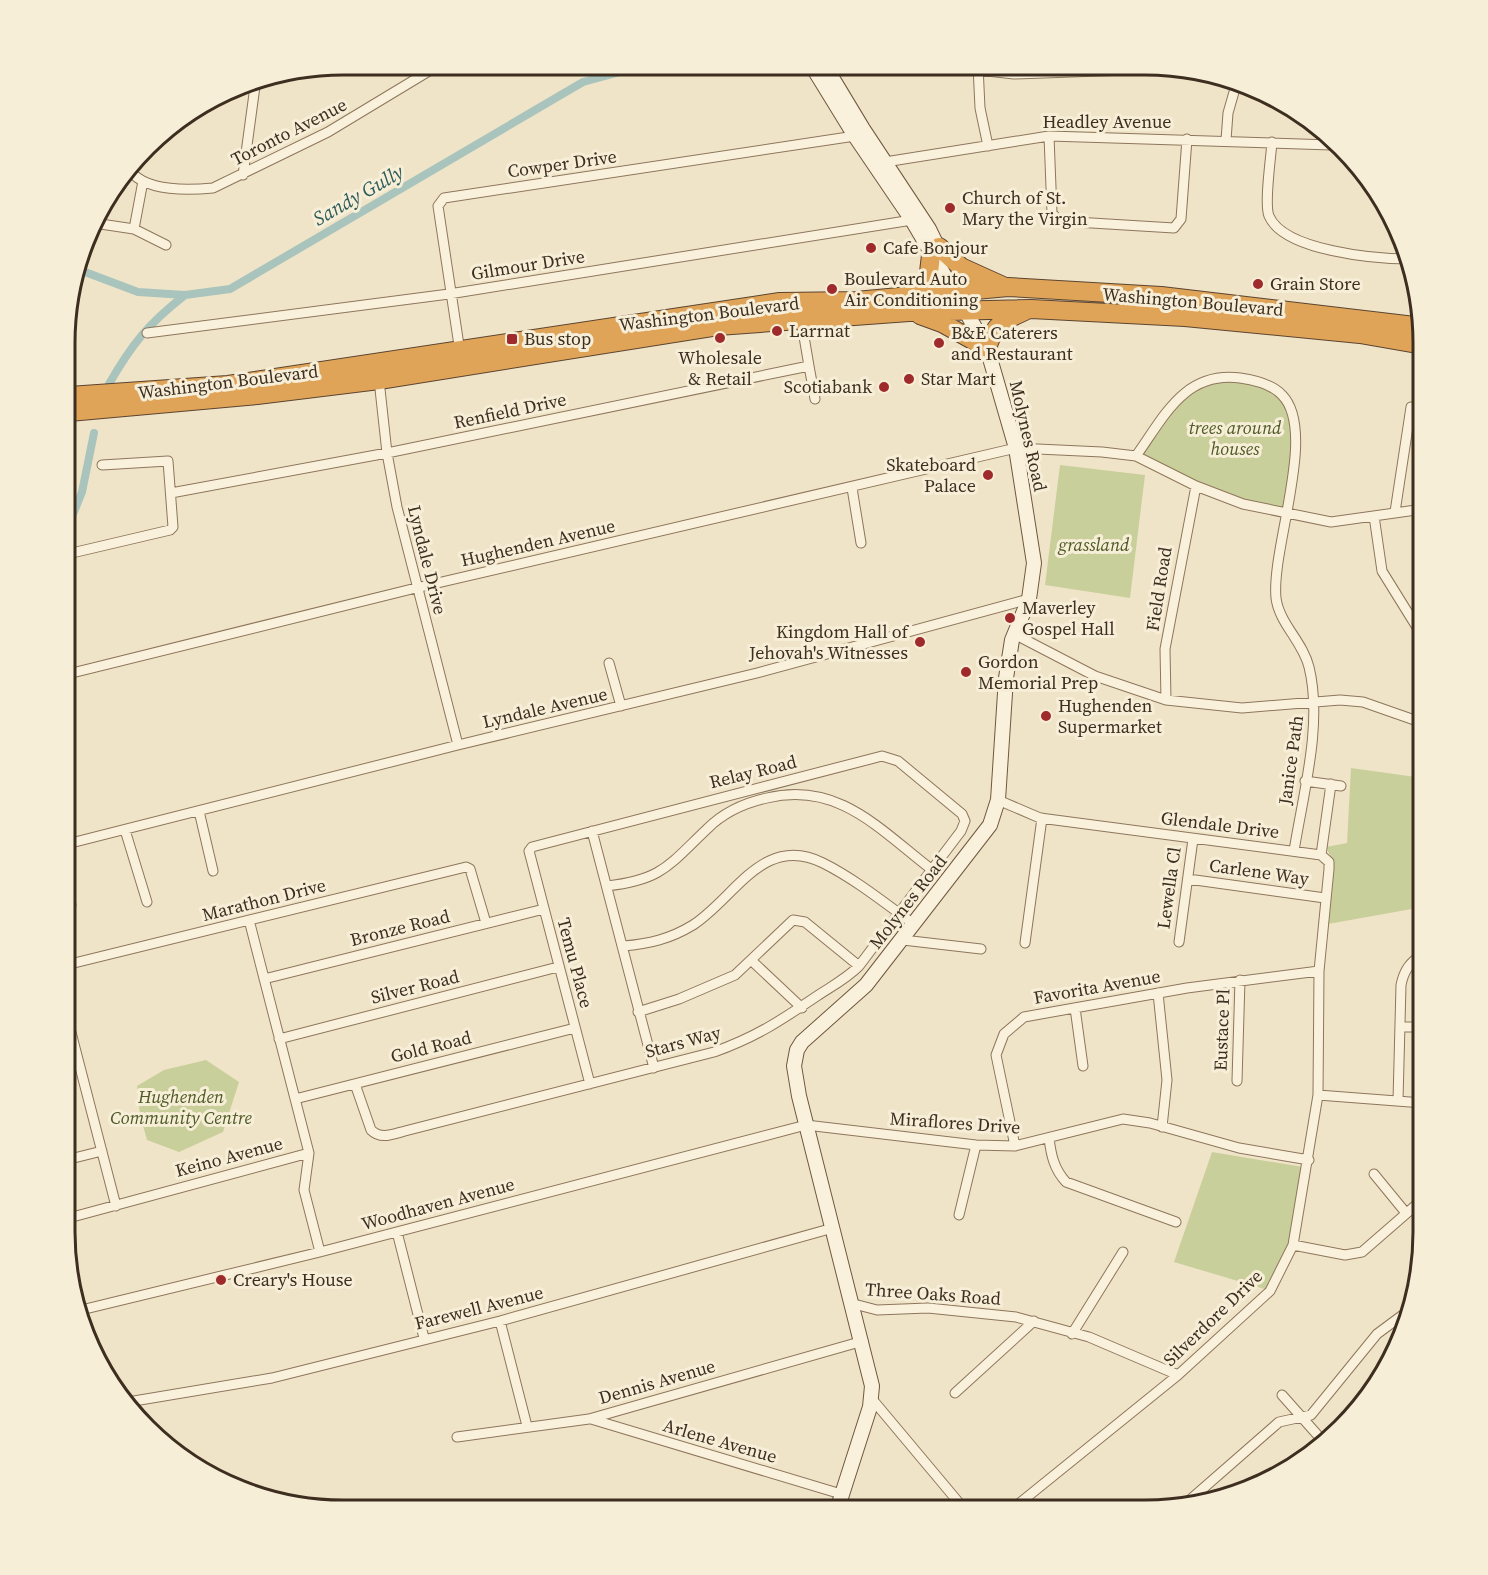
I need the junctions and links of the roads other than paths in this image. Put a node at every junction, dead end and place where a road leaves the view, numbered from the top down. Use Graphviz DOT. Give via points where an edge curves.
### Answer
graph roads {
  1 [pos="422,75"];
  2 [pos="818,75"];
  3 [pos="831,75"];
  4 [pos="978,75"];
  5 [pos="255,90"];
  6 [pos="1235,90"];
  7 [pos="855,136"];
  8 [pos="1049,136"];
  9 [pos="1187,139"];
  10 [pos="1226,140"];
  11 [pos="1272,142"];
  12 [pos="988,146"];
  13 [pos="1327,146"];
  14 [pos="885,162"];
  15 [pos="134,175"];
  16 [pos="243,176"];
  17 [pos="143,181"];
  18 [pos="912,219"];
  19 [pos="103,224"];
  20 [pos="134,229"];
  21 [pos="166,245"];
  22 [pos="935,251"];
  23 [pos="1399,258"];
  24 [pos="1008,287"];
  25 [pos="449,294"];
  26 [pos="961,302"];
  27 [pos="911,305"];
  28 [pos="1031,309"];
  29 [pos="801,319"];
  30 [pos="1412,326"];
  31 [pos="147,333"];
  32 [pos="1413,343"];
  33 [pos="987,348"];
  34 [pos="461,359"];
  35 [pos="809,366"];
  36 [pos="379,380"];
  37 [pos="75,396"];
  38 [pos="815,399"];
  39 [pos="1411,407"];
  40 [pos="75,411"];
  41 [pos="1016,448"];
  42 [pos="387,453"];
  43 [pos="1136,456"];
  44 [pos="102,465"];
  45 [pos="1196,486"];
  46 [pos="852,488"];
  47 [pos="171,493"];
  48 [pos="1413,510"];
  49 [pos="1395,512"];
  50 [pos="1285,515"];
  51 [pos="1374,516"];
  52 [pos="861,543"];
  53 [pos="75,552"];
  54 [pos="416,588"];
  55 [pos="1029,599"];
  56 [pos="1413,621"];
  57 [pos="1014,634"];
  58 [pos="609,663"];
  59 [pos="75,672"];
  60 [pos="1166,699"];
  61 [pos="1314,705"];
  62 [pos="621,706"];
  63 [pos="1413,720"];
  64 [pos="458,745"];
  65 [pos="796,778"];
  66 [pos="1305,781"];
  67 [pos="803,793"];
  68 [pos="712,799"];
  69 [pos="998,800"];
  70 [pos="199,811"];
  71 [pos="722,816"];
  72 [pos="1042,818"];
  73 [pos="966,821"];
  74 [pos="125,830"];
  75 [pos="592,831"];
  76 [pos="1193,838"];
  77 [pos="75,842"];
  78 [pos="529,851"];
  79 [pos="1294,851"];
  80 [pos="1321,855"];
  81 [pos="931,869"];
  82 [pos="213,871"];
  83 [pos="1188,879"];
  84 [pos="607,886"];
  85 [pos="1325,898"];
  86 [pos="147,902"];
  87 [pos="544,909"];
  88 [pos="899,913"];
  89 [pos="249,920"];
  90 [pos="486,923"];
  91 [pos="915,925"];
  92 [pos="903,940"];
  93 [pos="1179,942"];
  94 [pos="1025,943"];
  95 [pos="623,946"];
  96 [pos="981,949"];
  97 [pos="1413,960"];
  98 [pos="752,961"];
  99 [pos="75,963"];
  100 [pos="859,966"];
  101 [pos="558,968"];
  102 [pos="1319,971"];
  103 [pos="264,979"];
  104 [pos="1240,980"];
  105 [pos="1158,993"];
  106 [pos="802,1008"];
  107 [pos="1074,1008"];
  108 [pos="638,1012"];
  109 [pos="1402,1027"];
  110 [pos="1413,1027"];
  111 [pos="575,1028"];
  112 [pos="279,1039"];
  113 [pos="75,1048"];
  114 [pos="1083,1066"];
  115 [pos="654,1068"];
  116 [pos="1237,1081"];
  117 [pos="355,1084"];
  118 [pos="590,1084"];
  119 [pos="1318,1095"];
  120 [pos="295,1099"];
  121 [pos="1398,1101"];
  122 [pos="1413,1102"];
  123 [pos="807,1125"];
  124 [pos="1162,1126"];
  125 [pos="1049,1138"];
  126 [pos="976,1145"];
  127 [pos="1015,1146"];
  128 [pos="102,1151"];
  129 [pos="309,1153"];
  130 [pos="75,1158"];
  131 [pos="1309,1160"];
  132 [pos="1374,1174"];
  133 [pos="116,1206"];
  134 [pos="1413,1207"];
  135 [pos="1406,1213"];
  136 [pos="959,1215"];
  137 [pos="75,1216"];
  138 [pos="1176,1222"];
  139 [pos="833,1228"];
  140 [pos="397,1232"];
  141 [pos="1293,1245"];
  142 [pos="320,1252"];
  143 [pos="1123,1252"];
  144 [pos="854,1304"];
  145 [pos="86,1309"];
  146 [pos="1399,1318"];
  147 [pos="500,1321"];
  148 [pos="1034,1321"];
  149 [pos="1072,1334"];
  150 [pos="424,1338"];
  151 [pos="863,1341"];
  152 [pos="1178,1375"];
  153 [pos="955,1393"];
  154 [pos="1282,1395"];
  155 [pos="872,1399"];
  156 [pos="135,1401"];
  157 [pos="589,1419"];
  158 [pos="1304,1419"];
  159 [pos="527,1426"];
  160 [pos="1319,1436"];
  161 [pos="457,1437"];
  162 [pos="841,1494"];
  163 [pos="1195,1496"];
  164 [pos="840,1500"];
  165 [pos="957,1500"];
  166 [pos="1023,1500"];
  1 -- 16 [label="street, Toronto Avenue" via="328,132"];
  2 -- 7 [label="main road, Molynes Road"];
  3 -- 14 [label="main road, Molynes Road"];
  4 -- 12 [label="street"];
  5 -- 16 [label="street"];
  6 -- 10 [label="street"];
  7 -- 18 [label="main road, Molynes Road"];
  7 -- 25 [label="street, Cowper Drive" via="444,198 438,206"];
  8 -- 9 [label="street, Headley Avenue"];
  8 -- 9 [label="street" via="1054,218 1059,222 1174,228 1181,219"];
  8 -- 12 [label="street, Headley Avenue"];
  9 -- 10 [label="street, Headley Avenue"];
  10 -- 11 [label="street, Headley Avenue"];
  11 -- 13 [label="street, Headley Avenue"];
  11 -- 23 [label="street" via="1268,214 1279,229 1294,239 1356,255"];
  12 -- 14 [label="street, Headley Avenue"];
  14 -- 22 [label="main road, Molynes Road"];
  15 -- 17 [label="street"];
  16 -- 17 [label="street, Toronto Avenue" via="213,188"];
  17 -- 20 [label="street"];
  18 -- 22 [label="main road, Molynes Road"];
  18 -- 25 [label="street, Gilmour Drive"];
  19 -- 20 [label="street"];
  20 -- 21 [label="street"];
  22 -- 24 [label="highway"];
  22 -- 26 [label="main road, Molynes Road"];
  22 -- 27 [label="highway" via="928,281"];
  24 -- 26 [label="highway, Washington Boulevard"];
  24 -- 30 [label="highway, Washington Boulevard" via="1161,296"];
  25 -- 31 [label="street, Gilmour Drive"];
  25 -- 34 [label="street, Cowper Drive"];
  26 -- 27 [label="highway, Washington Boulevard"];
  26 -- 28 [label="highway, Washington Boulevard"];
  26 -- 33 [label="main road, Molynes Road"];
  27 -- 29 [label="highway, Washington Boulevard"];
  27 -- 33 [label="highway"];
  27 -- 34 [label="highway, Washington Boulevard" via="780,302"];
  28 -- 32 [label="highway, Washington Boulevard" via="1185,317 1360,334"];
  28 -- 33 [label="highway" via="998,325"];
  29 -- 34 [label="highway, Washington Boulevard"];
  29 -- 35 [label="street"];
  33 -- 41 [label="main road, Molynes Road"];
  34 -- 36 [label="highway, Washington Boulevard"];
  34 -- 37 [label="highway, Washington Boulevard" via="228,385"];
  35 -- 38 [label="street"];
  35 -- 42 [label="street, Renfield Drive"];
  36 -- 40 [label="highway, Washington Boulevard"];
  36 -- 42 [label="street, Lyndale Drive"];
  39 -- 49 [label="street"];
  41 -- 43 [label="street, Hughenden Avenue"];
  41 -- 46 [label="street, Hughenden Avenue"];
  41 -- 55 [label="main road, Molynes Road" via="1034,563"];
  42 -- 47 [label="street, Renfield Drive"];
  42 -- 54 [label="street, Lyndale Drive"];
  43 -- 45 [label="street, Hughenden Avenue"];
  43 -- 50 [label="street, Janice Path" via="1178,397 1202,381 1221,376 1257,381 1282,394 1292,412 1297,436"];
  44 -- 47 [label="street" via="168,461"];
  45 -- 50 [label="street, Hughenden Avenue"];
  45 -- 60 [label="street, Field Road" via="1165,649"];
  46 -- 52 [label="street"];
  46 -- 54 [label="street, Hughenden Avenue"];
  47 -- 53 [label="street" via="170,530"];
  48 -- 49 [label="street, Hughenden Avenue"];
  49 -- 51 [label="street, Hughenden Avenue"];
  50 -- 51 [label="street, Hughenden Avenue" via="1331,522"];
  50 -- 61 [label="street, Janice Path" via="1278,551 1276,601 1307,659"];
  51 -- 56 [label="street" via="1382,571"];
  54 -- 59 [label="street, Hughenden Avenue"];
  54 -- 64 [label="street, Lyndale Drive"];
  55 -- 57 [label="main road, Molynes Road"];
  55 -- 62 [label="street, Lyndale Avenue" via="757,674"];
  57 -- 60 [label="street" via="1095,676"];
  57 -- 69 [label="main road, Molynes Road" via="1006,678"];
  58 -- 62 [label="street"];
  60 -- 61 [label="street" via="1242,708"];
  61 -- 63 [label="street" via="1340,700 1363,702"];
  61 -- 66 [label="street, Janice Path"];
  62 -- 64 [label="street, Lyndale Avenue"];
  64 -- 70 [label="street, Lyndale Avenue"];
  65 -- 67 [label="street"];
  65 -- 68 [label="street, Relay Road"];
  65 -- 73 [label="street, Relay Road" via="887,757 898,761"];
  66 -- 79 [label="street, Janice Path"];
  66 -- 80 [label="street" via="1336,785"];
  67 -- 71 [label="street" via="762,799"];
  67 -- 81 [label="street" via="839,802 861,814"];
  68 -- 71 [label="street"];
  68 -- 75 [label="street, Relay Road"];
  69 -- 72 [label="street, Glendale Drive"];
  69 -- 91 [label="main road, Molynes Road" via="984,834"];
  70 -- 74 [label="street, Lyndale Avenue"];
  70 -- 82 [label="street"];
  71 -- 84 [label="street" via="663,871 632,884"];
  72 -- 76 [label="street, Glendale Drive"];
  72 -- 94 [label="street"];
  73 -- 81 [label="street, Stars Way"];
  74 -- 77 [label="street, Lyndale Avenue"];
  74 -- 86 [label="street"];
  75 -- 78 [label="street, Relay Road"];
  75 -- 84 [label="street"];
  76 -- 79 [label="street, Glendale Drive"];
  76 -- 83 [label="street, Lewella Cl"];
  78 -- 87 [label="street, Temu Place"];
  79 -- 80 [label="street, Glendale Drive"];
  80 -- 85 [label="street" via="1329,862"];
  81 -- 88 [label="street, Stars Way"];
  83 -- 85 [label="street, Carlene Way"];
  83 -- 93 [label="street, Lewella Cl"];
  84 -- 95 [label="street"];
  85 -- 102 [label="street"];
  87 -- 90 [label="street, Bronze Road"];
  87 -- 101 [label="street, Temu Place"];
  88 -- 91 [label="street"];
  88 -- 95 [label="street" via="822,862 786,856 759,864 726,899 693,925 653,943"];
  88 -- 100 [label="street, Stars Way"];
  89 -- 90 [label="street, Marathon Drive" via="469,867"];
  89 -- 99 [label="street, Marathon Drive"];
  89 -- 103 [label="street, Keino Avenue"];
  90 -- 103 [label="street, Bronze Road"];
  91 -- 92 [label="main road, Molynes Road"];
  92 -- 96 [label="street"];
  92 -- 123 [label="main road, Molynes Road" via="866,985 797,1050 794,1066"];
  95 -- 108 [label="street"];
  97 -- 109 [label="street" via="1401,985"];
  98 -- 100 [label="street" via="797,919"];
  98 -- 106 [label="street"];
  98 -- 108 [label="street" via="715,985"];
  100 -- 106 [label="street, Stars Way"];
  101 -- 111 [label="street, Temu Place"];
  101 -- 112 [label="street, Silver Road"];
  102 -- 104 [label="street, Favorita Avenue"];
  102 -- 119 [label="street, Silverdore Drive"];
  103 -- 112 [label="street, Keino Avenue"];
  104 -- 105 [label="street, Favorita Avenue"];
  104 -- 116 [label="street, Eustace Pl"];
  105 -- 107 [label="street, Favorita Avenue"];
  105 -- 124 [label="street" via="1167,1086"];
  106 -- 115 [label="street, Stars Way" via="734,1045"];
  107 -- 114 [label="street"];
  107 -- 127 [label="street, Favorita Avenue" via="1024,1017 1012,1024 998,1044 999,1077"];
  108 -- 115 [label="street"];
  109 -- 110 [label="street"];
  109 -- 121 [label="street"];
  111 -- 117 [label="street, Gold Road"];
  111 -- 118 [label="street, Temu Place"];
  112 -- 120 [label="street, Keino Avenue"];
  113 -- 128 [label="street"];
  115 -- 118 [label="street, Stars Way"];
  117 -- 118 [label="street, Stars Way" via="370,1130 380,1136"];
  117 -- 120 [label="street, Gold Road"];
  119 -- 121 [label="street"];
  119 -- 131 [label="street, Silverdore Drive"];
  120 -- 129 [label="street, Keino Avenue"];
  121 -- 122 [label="street"];
  123 -- 126 [label="street, Miraflores Drive"];
  123 -- 139 [label="main road, Molynes Road"];
  123 -- 140 [label="street, Woodhaven Avenue"];
  124 -- 125 [label="street, Miraflores Drive" via="1123,1119"];
  124 -- 131 [label="street, Miraflores Drive" via="1239,1148"];
  125 -- 127 [label="street, Miraflores Drive"];
  125 -- 138 [label="street" via="1052,1157 1066,1182"];
  126 -- 127 [label="street, Miraflores Drive"];
  126 -- 136 [label="street"];
  128 -- 130 [label="street"];
  128 -- 133 [label="street"];
  129 -- 133 [label="street, Keino Avenue"];
  129 -- 142 [label="street" via="304,1190"];
  131 -- 141 [label="street, Silverdore Drive"];
  132 -- 135 [label="street"];
  133 -- 137 [label="street, Keino Avenue"];
  134 -- 135 [label="street"];
  135 -- 141 [label="street" via="1362,1252 1345,1255"];
  139 -- 144 [label="main road, Molynes Road"];
  139 -- 147 [label="street, Farewell Avenue"];
  140 -- 142 [label="street, Woodhaven Avenue"];
  140 -- 150 [label="street"];
  141 -- 152 [label="street, Silverdore Drive" via="1270,1291"];
  142 -- 145 [label="street, Woodhaven Avenue"];
  143 -- 149 [label="street"];
  144 -- 148 [label="street, Three Oaks Road" via="877,1310 953,1310"];
  144 -- 151 [label="main road, Molynes Road"];
  146 -- 158 [label="street" via="1377,1334"];
  147 -- 150 [label="street, Farewell Avenue"];
  147 -- 159 [label="street"];
  148 -- 149 [label="street, Three Oaks Road"];
  148 -- 153 [label="street"];
  149 -- 152 [label="street, Three Oaks Road" via="1110,1345"];
  150 -- 156 [label="street, Farewell Avenue" via="272,1378"];
  151 -- 155 [label="main road, Molynes Road"];
  151 -- 157 [label="street, Dennis Avenue"];
  152 -- 166 [label="street, Silverdore Drive"];
  154 -- 158 [label="street"];
  155 -- 162 [label="main road, Molynes Road"];
  155 -- 165 [label="street"];
  157 -- 159 [label="street, Dennis Avenue"];
  157 -- 162 [label="street, Arlene Avenue"];
  158 -- 160 [label="street"];
  158 -- 163 [label="street" via="1279,1422"];
  159 -- 161 [label="street, Dennis Avenue"];
  162 -- 164 [label="main road, Molynes Road"];
}
